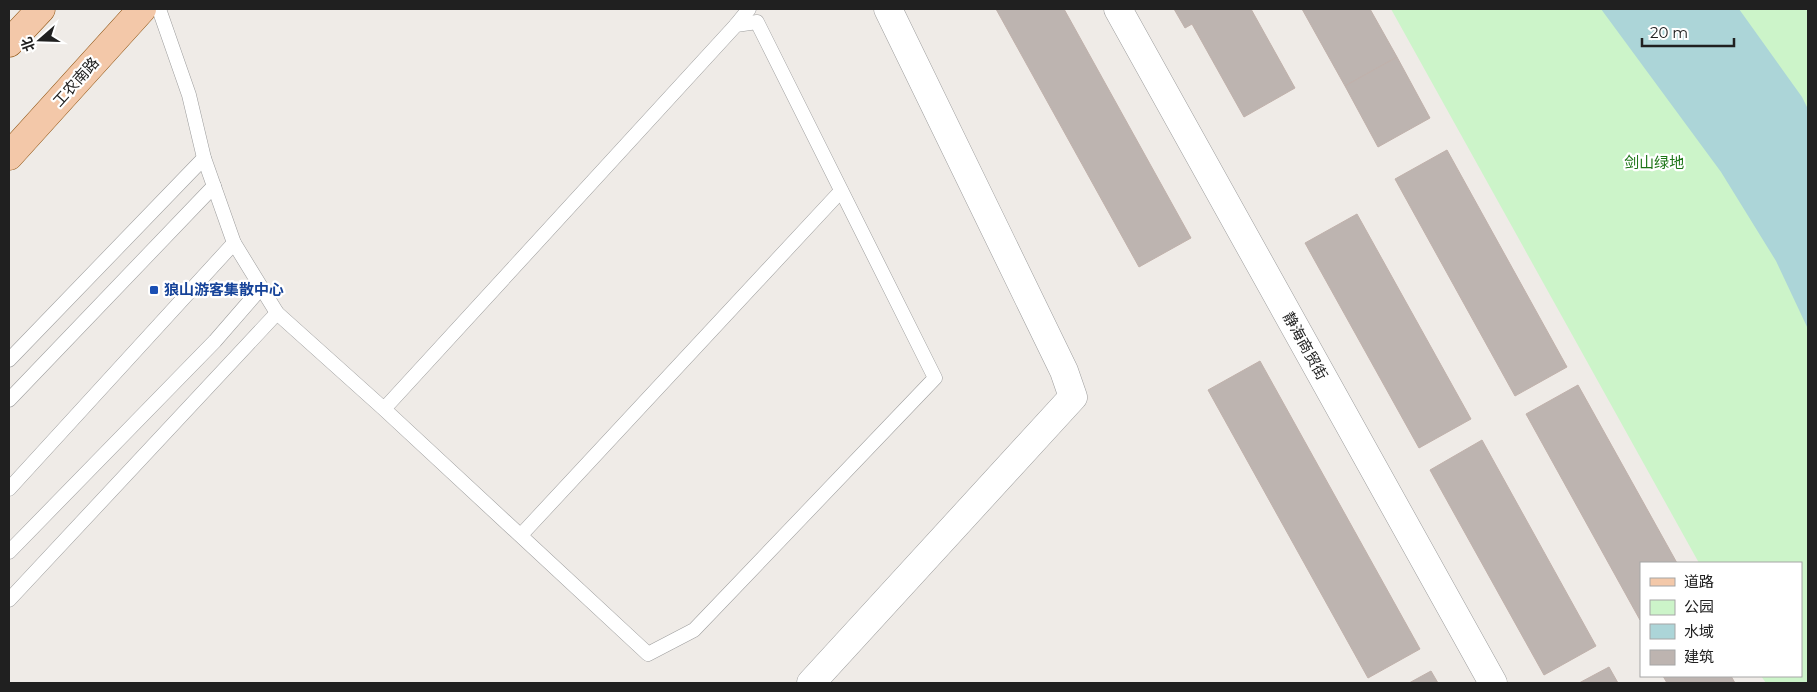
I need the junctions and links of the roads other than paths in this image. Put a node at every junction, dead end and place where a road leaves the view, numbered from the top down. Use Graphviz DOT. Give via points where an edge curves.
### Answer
graph roads {
  1 [pos="41,9"];
  2 [pos="142,9"];
  3 [pos="159,9"];
  4 [pos="749,9"];
  5 [pos="888,9"];
  6 [pos="1118,9"];
  7 [pos="736,24"];
  8 [pos="9,43"];
  9 [pos="9,156"];
  10 [pos="204,158"];
  11 [pos="214,186"];
  12 [pos="841,191"];
  13 [pos="234,243"];
  14 [pos="260,288"];
  15 [pos="277,313"];
  16 [pos="9,360"];
  17 [pos="9,400"];
  18 [pos="384,409"];
  19 [pos="9,488"];
  20 [pos="521,535"];
  21 [pos="9,552"];
  22 [pos="9,600"];
  23 [pos="811,683"];
  24 [pos="1493,683"];
  1 -- 8 [label="main road"];
  2 -- 9 [label="main road, 工农南路"];
  3 -- 10 [label="lane" via="189,96"];
  4 -- 7 [label="lane"];
  5 -- 23 [label="street" via="1064,371 1073,397"];
  6 -- 24 [label="street, 静海商贸街"];
  7 -- 12 [label="lane" via="757,22"];
  7 -- 18 [label="lane"];
  10 -- 11 [label="lane"];
  10 -- 16 [label="lane"];
  11 -- 13 [label="lane"];
  11 -- 17 [label="lane"];
  12 -- 20 [label="lane"];
  12 -- 20 [label="lane" via="935,378 694,630 648,654"];
  13 -- 14 [label="lane"];
  13 -- 19 [label="lane"];
  14 -- 15 [label="lane"];
  14 -- 21 [label="lane" via="215,341"];
  15 -- 18 [label="lane"];
  15 -- 22 [label="lane"];
  18 -- 20 [label="lane"];
}
